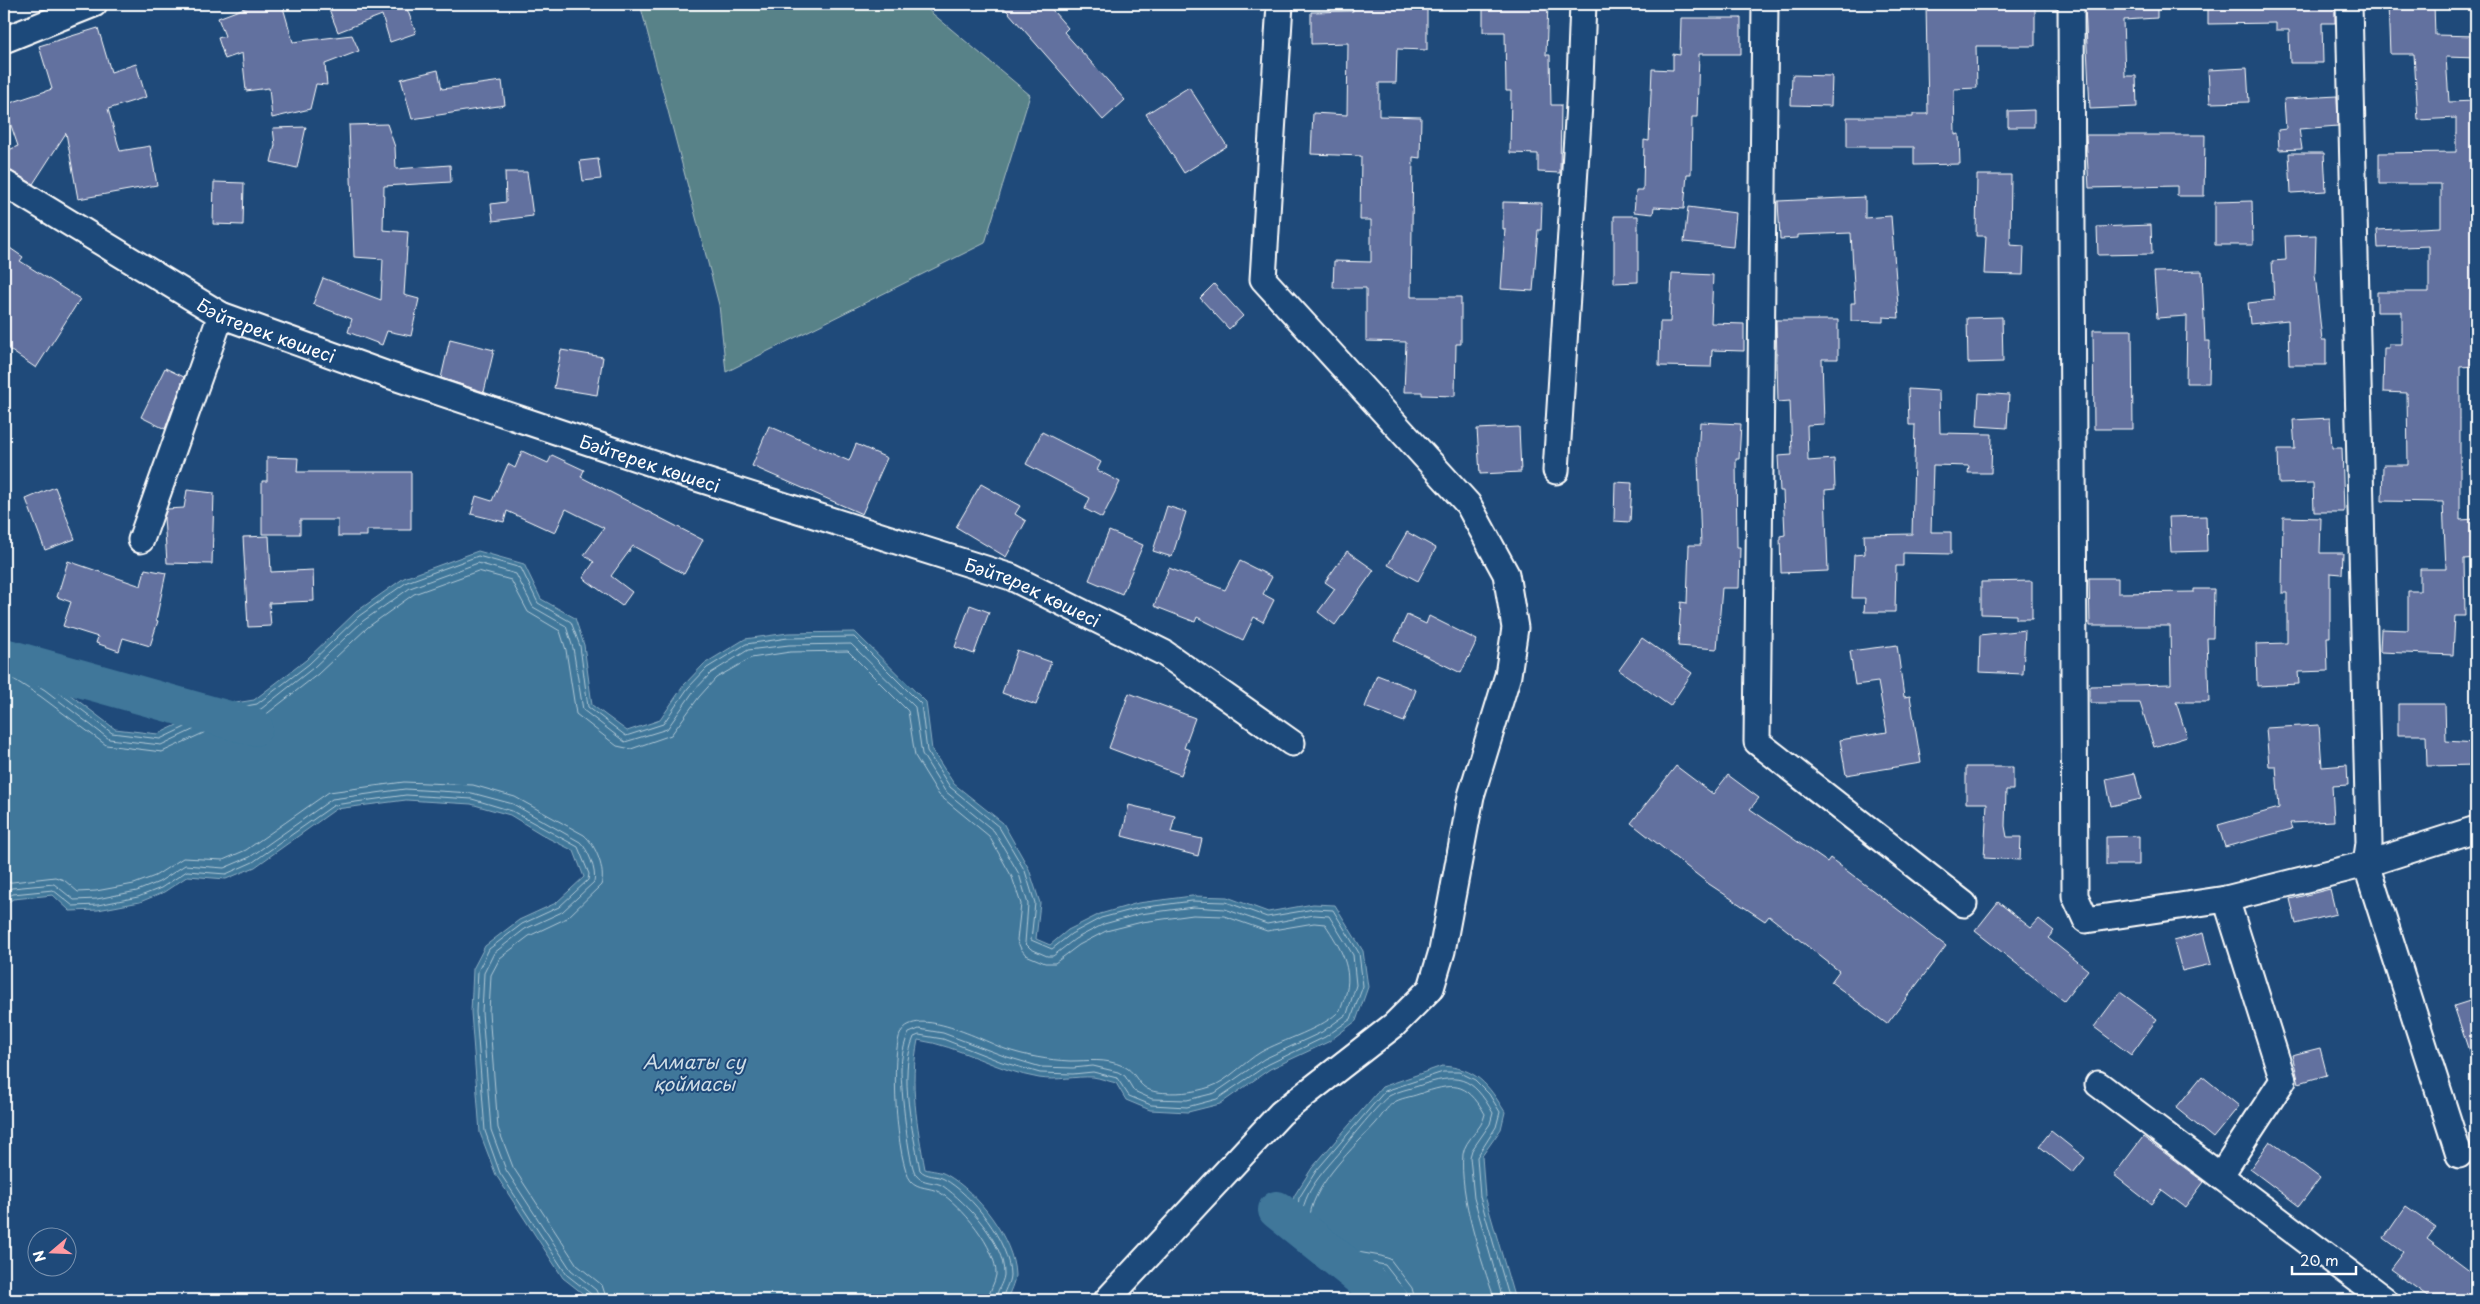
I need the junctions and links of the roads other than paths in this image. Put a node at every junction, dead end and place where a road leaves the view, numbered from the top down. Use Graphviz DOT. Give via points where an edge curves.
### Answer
graph roads {
  1 [pos="94,4"];
  2 [pos="1280,4"];
  3 [pos="1583,4"];
  4 [pos="1765,4"];
  5 [pos="2071,4"];
  6 [pos="2349,4"];
  7 [pos="4,40"];
  8 [pos="4,184"];
  9 [pos="222,315"];
  10 [pos="1556,471"];
  11 [pos="141,540"];
  12 [pos="1292,743"];
  13 [pos="2476,829"];
  14 [pos="2366,864"];
  15 [pos="2226,900"];
  16 [pos="1964,904"];
  17 [pos="2098,1084"];
  18 [pos="2459,1155"];
  19 [pos="2220,1176"];
  20 [pos="1107,1300"];
  21 [pos="2385,1300"];
  1 -- 7 [label="street"];
  2 -- 20 [label="street" via="1263,279 1468,504 1506,574 1515,628 1508,675 1471,796 1442,952 1431,988 1394,1024 1282,1113"];
  3 -- 10 [label="street"];
  4 -- 16 [label="street" via="1757,742"];
  5 -- 15 [label="street" via="2074,896 2086,920"];
  6 -- 14 [label="street" via="2369,843"];
  8 -- 9 [label="street, Бәйтерек көшесі"];
  9 -- 11 [label="street"];
  9 -- 12 [label="street, Бәйтерек көшесі" via="690,476 1011,577 1164,653"];
  13 -- 14 [label="street"];
  14 -- 15 [label="street"];
  14 -- 18 [label="street"];
  15 -- 19 [label="street" via="2283,1080"];
  17 -- 19 [label="street"];
  19 -- 21 [label="street"];
}
